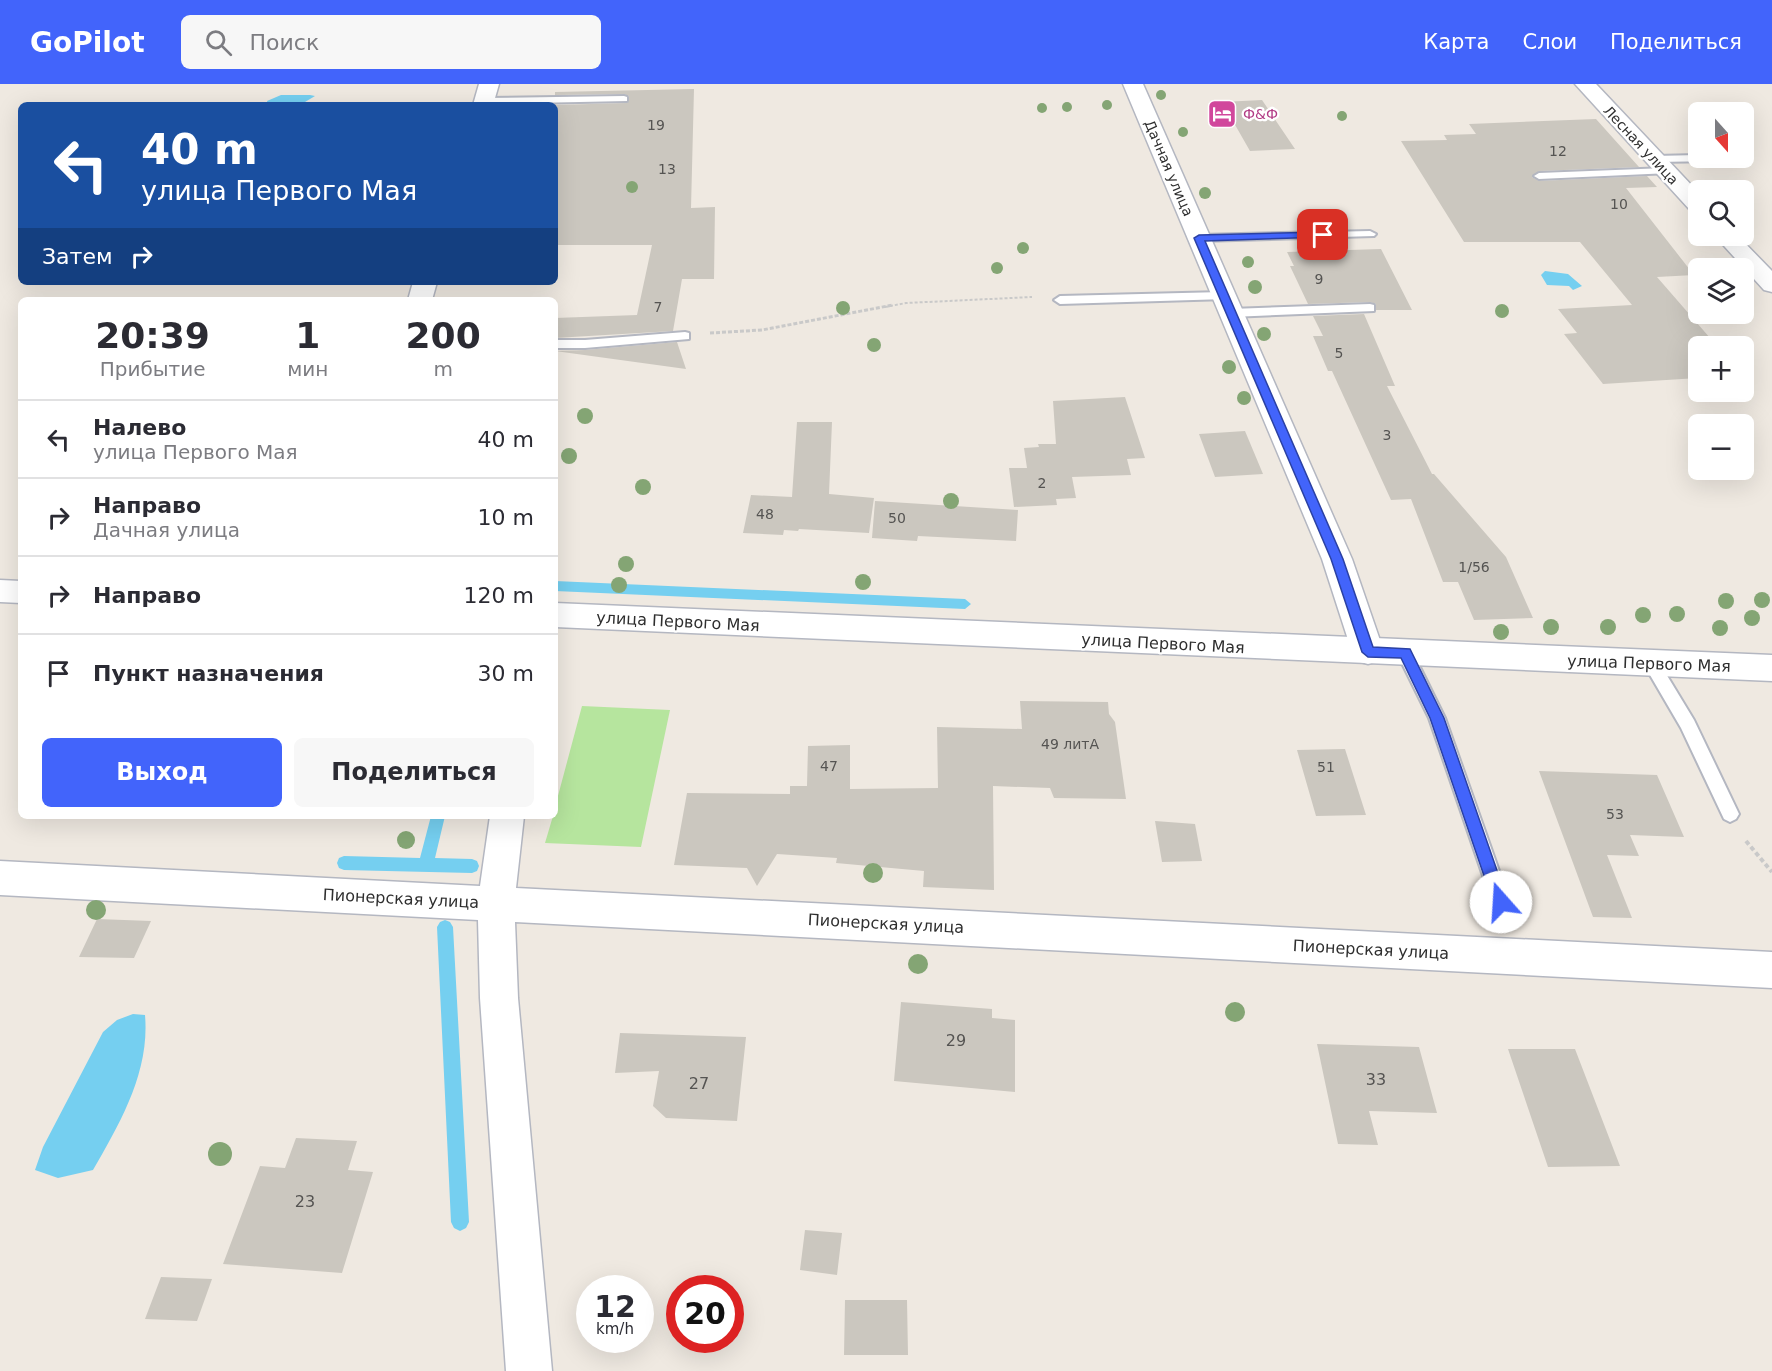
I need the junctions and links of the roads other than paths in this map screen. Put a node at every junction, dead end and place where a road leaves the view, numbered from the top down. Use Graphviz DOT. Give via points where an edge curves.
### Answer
graph roads {
  1 [pos="1133,84"];
  2 [pos="1585,84"];
  3 [pos="485,97"];
  4 [pos="624,99"];
  5 [pos="1688,162"];
  6 [pos="1661,165"];
  7 [pos="1539,176"];
  8 [pos="1688,194"];
  9 [pos="1370,234"];
  10 [pos="1199,238"];
  11 [pos="1735,246"];
  12 [pos="1772,285"];
  13 [pos="1060,300"];
  14 [pos="1227,305"];
  15 [pos="1370,308"];
  16 [pos="685,336"];
  17 [pos="558,344"];
  18 [pos="0,591"];
  19 [pos="18,592"];
  20 [pos="558,615"];
  21 [pos="1368,652"];
  22 [pos="1405,653"];
  23 [pos="1651,663"];
  24 [pos="1772,669"];
  25 [pos="1731,814"];
  26 [pos="507,819"];
  27 [pos="0,878"];
  28 [pos="1501,902"];
  29 [pos="496,903"];
  30 [pos="1772,970"];
  31 [pos="530,1371"];
  1 -- 10 [label="street, Дачная улица"];
  2 -- 6 [label="street, Лесная улица"];
  3 -- 4 [label="lane"];
  5 -- 6 [label="lane"];
  6 -- 7 [label="lane"];
  6 -- 8 [label="street, Лесная улица"];
  9 -- 10 [label="lane"];
  10 -- 14 [label="street, Дачная улица"];
  11 -- 12 [label="street"];
  13 -- 14 [label="lane"];
  14 -- 15 [label="lane"];
  14 -- 21 [label="street, Дачная улица" via="1337,559"];
  16 -- 17 [label="lane"];
  18 -- 19 [label="street"];
  20 -- 21 [label="street, улица Первого Мая"];
  21 -- 22 [label="street, улица Первого Мая"];
  22 -- 23 [label="street, улица Первого Мая"];
  22 -- 28 [label="lane" via="1437,718"];
  23 -- 24 [label="street, улица Первого Мая"];
  23 -- 25 [label="lane"];
  26 -- 29 [label="street"];
  27 -- 29 [label="street, Пионерская улица"];
  29 -- 30 [label="street, Пионерская улица"];
  29 -- 31 [label="street"];
}
